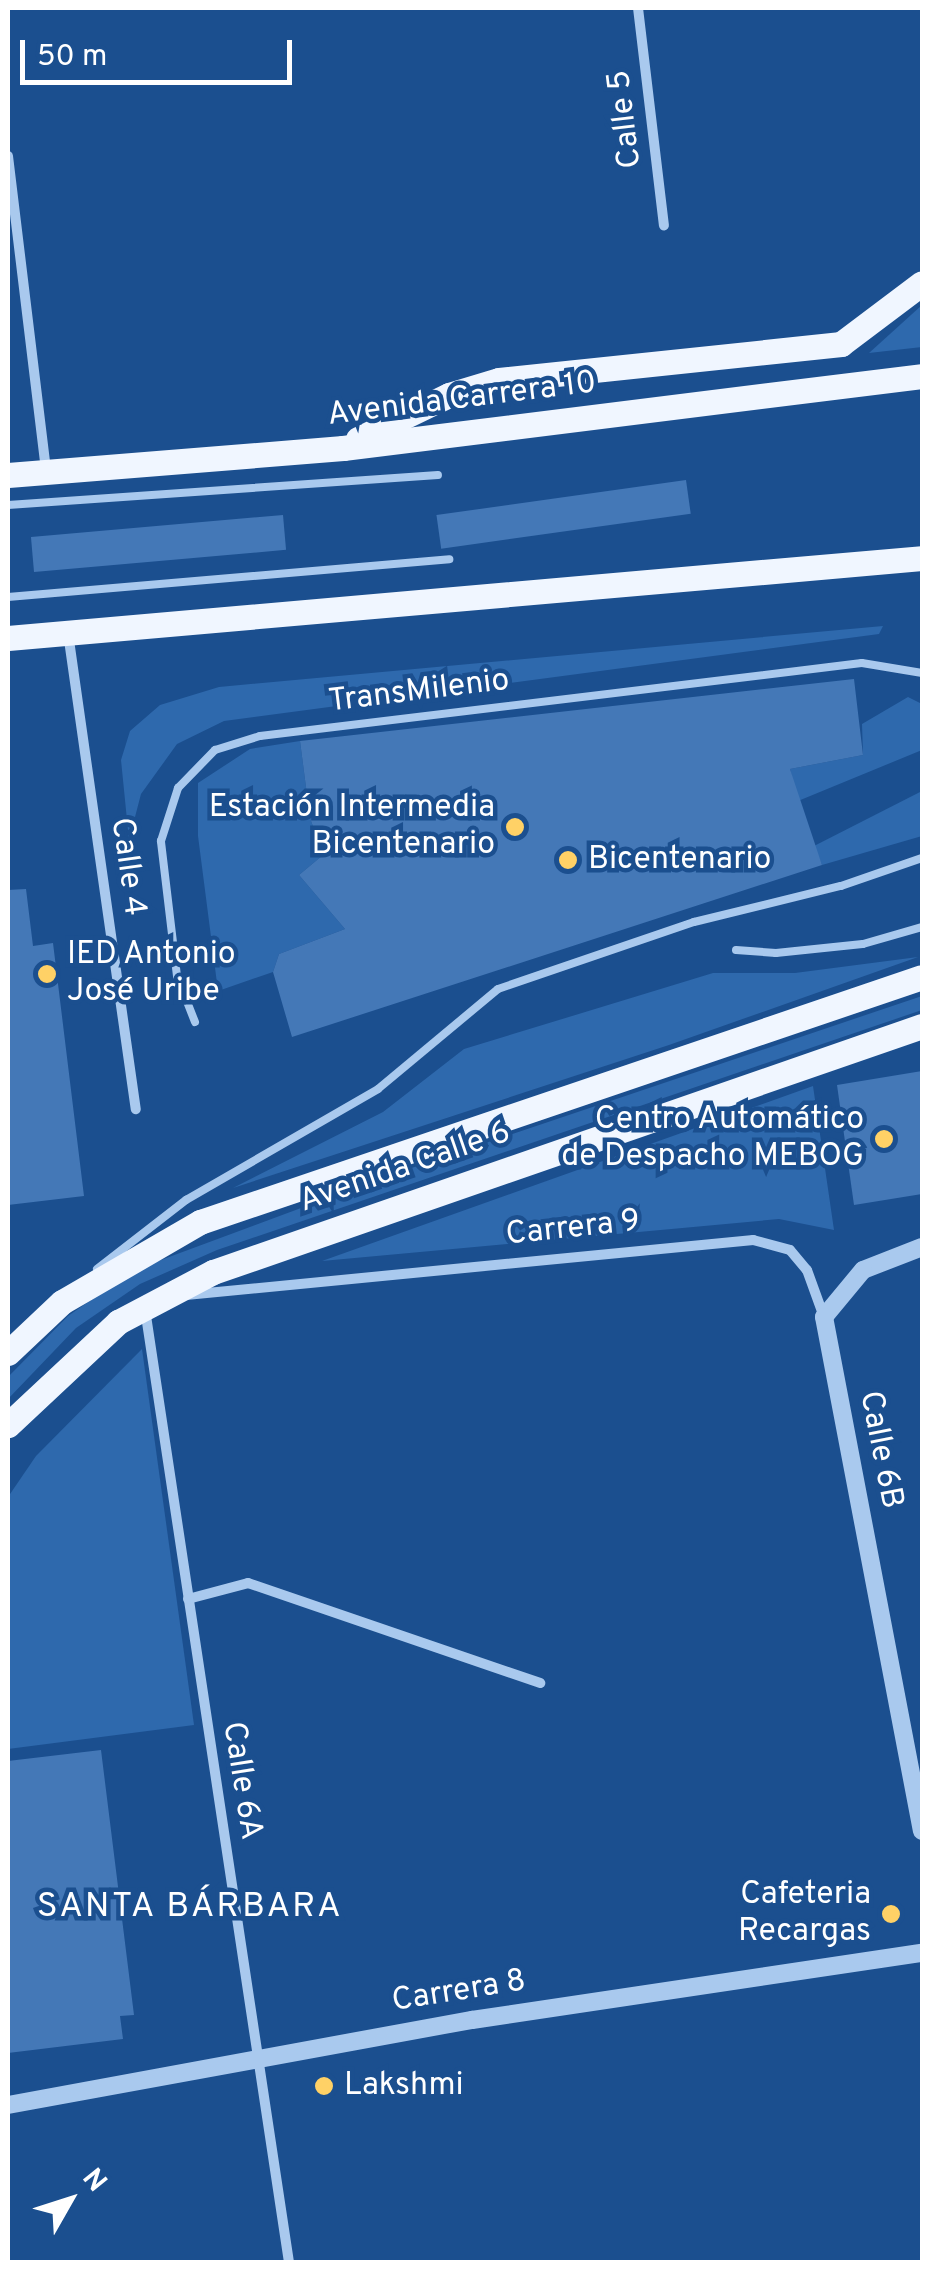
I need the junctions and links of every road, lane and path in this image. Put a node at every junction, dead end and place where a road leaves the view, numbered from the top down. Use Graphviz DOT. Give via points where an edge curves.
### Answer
graph roads {
  1 [pos="638,8"];
  2 [pos="8,156"];
  3 [pos="664,225"];
  4 [pos="922,283"];
  5 [pos="922,376"];
  6 [pos="342,448"];
  7 [pos="46,473"];
  8 [pos="8,475"];
  9 [pos="438,475"];
  10 [pos="8,506"];
  11 [pos="922,558"];
  12 [pos="449,559"];
  13 [pos="8,596"];
  14 [pos="68,632"];
  15 [pos="8,638"];
  16 [pos="922,673"];
  17 [pos="922,858"];
  18 [pos="922,927"];
  19 [pos="736,950"];
  20 [pos="922,977"];
  21 [pos="194,1022"];
  22 [pos="922,1026"];
  23 [pos="136,1110"];
  24 [pos="922,1247"];
  25 [pos="62,1302"];
  26 [pos="152,1302"];
  27 [pos="824,1317"];
  28 [pos="8,1353"];
  29 [pos="8,1425"];
  30 [pos="188,1599"];
  31 [pos="540,1683"];
  32 [pos="922,1831"];
  33 [pos="922,1953"];
  34 [pos="258,2057"];
  35 [pos="8,2105"];
  36 [pos="289,2262"];
  1 -- 3 [label="street, Calle 5"];
  2 -- 7 [label="street"];
  4 -- 6 [label="main road" via="841,344 499,380 448,395"];
  5 -- 6 [label="main road, Avenida Carrera 10"];
  6 -- 7 [label="main road, Avenida Carrera 10"];
  7 -- 8 [label="main road, Avenida Carrera 10"];
  9 -- 10 [label="lane"];
  11 -- 14 [label="main road"];
  12 -- 13 [label="lane"];
  14 -- 15 [label="main road"];
  14 -- 23 [label="street, Calle 4"];
  16 -- 21 [label="lane, TransMilenio" via="862,663 260,736 215,750 178,788 161,841 178,976"];
  17 -- 25 [label="lane" via="842,886 694,922 498,989 378,1089 186,1200"];
  18 -- 19 [label="lane" via="863,944 776,954"];
  20 -- 25 [label="main road, Avenida Calle 6" via="239,1207 161,1242"];
  22 -- 26 [label="main road, Avenida Calle 6" via="474,1177 271,1250"];
  24 -- 27 [label="street" via="862,1270"];
  25 -- 28 [label="main road, Avenida Calle 6"];
  26 -- 27 [label="street, Carrera 9" via="753,1240 790,1250 807,1270"];
  26 -- 29 [label="main road, Avenida Calle 6" via="78,1353"];
  26 -- 30 [label="street, Calle 6A"];
  27 -- 32 [label="street, Calle 6B"];
  30 -- 31 [label="street" via="248,1583"];
  30 -- 34 [label="street, Calle 6A"];
  33 -- 34 [label="street, Carrera 8"];
  34 -- 35 [label="street, Carrera 8"];
  34 -- 36 [label="street, Calle 6A"];
}
